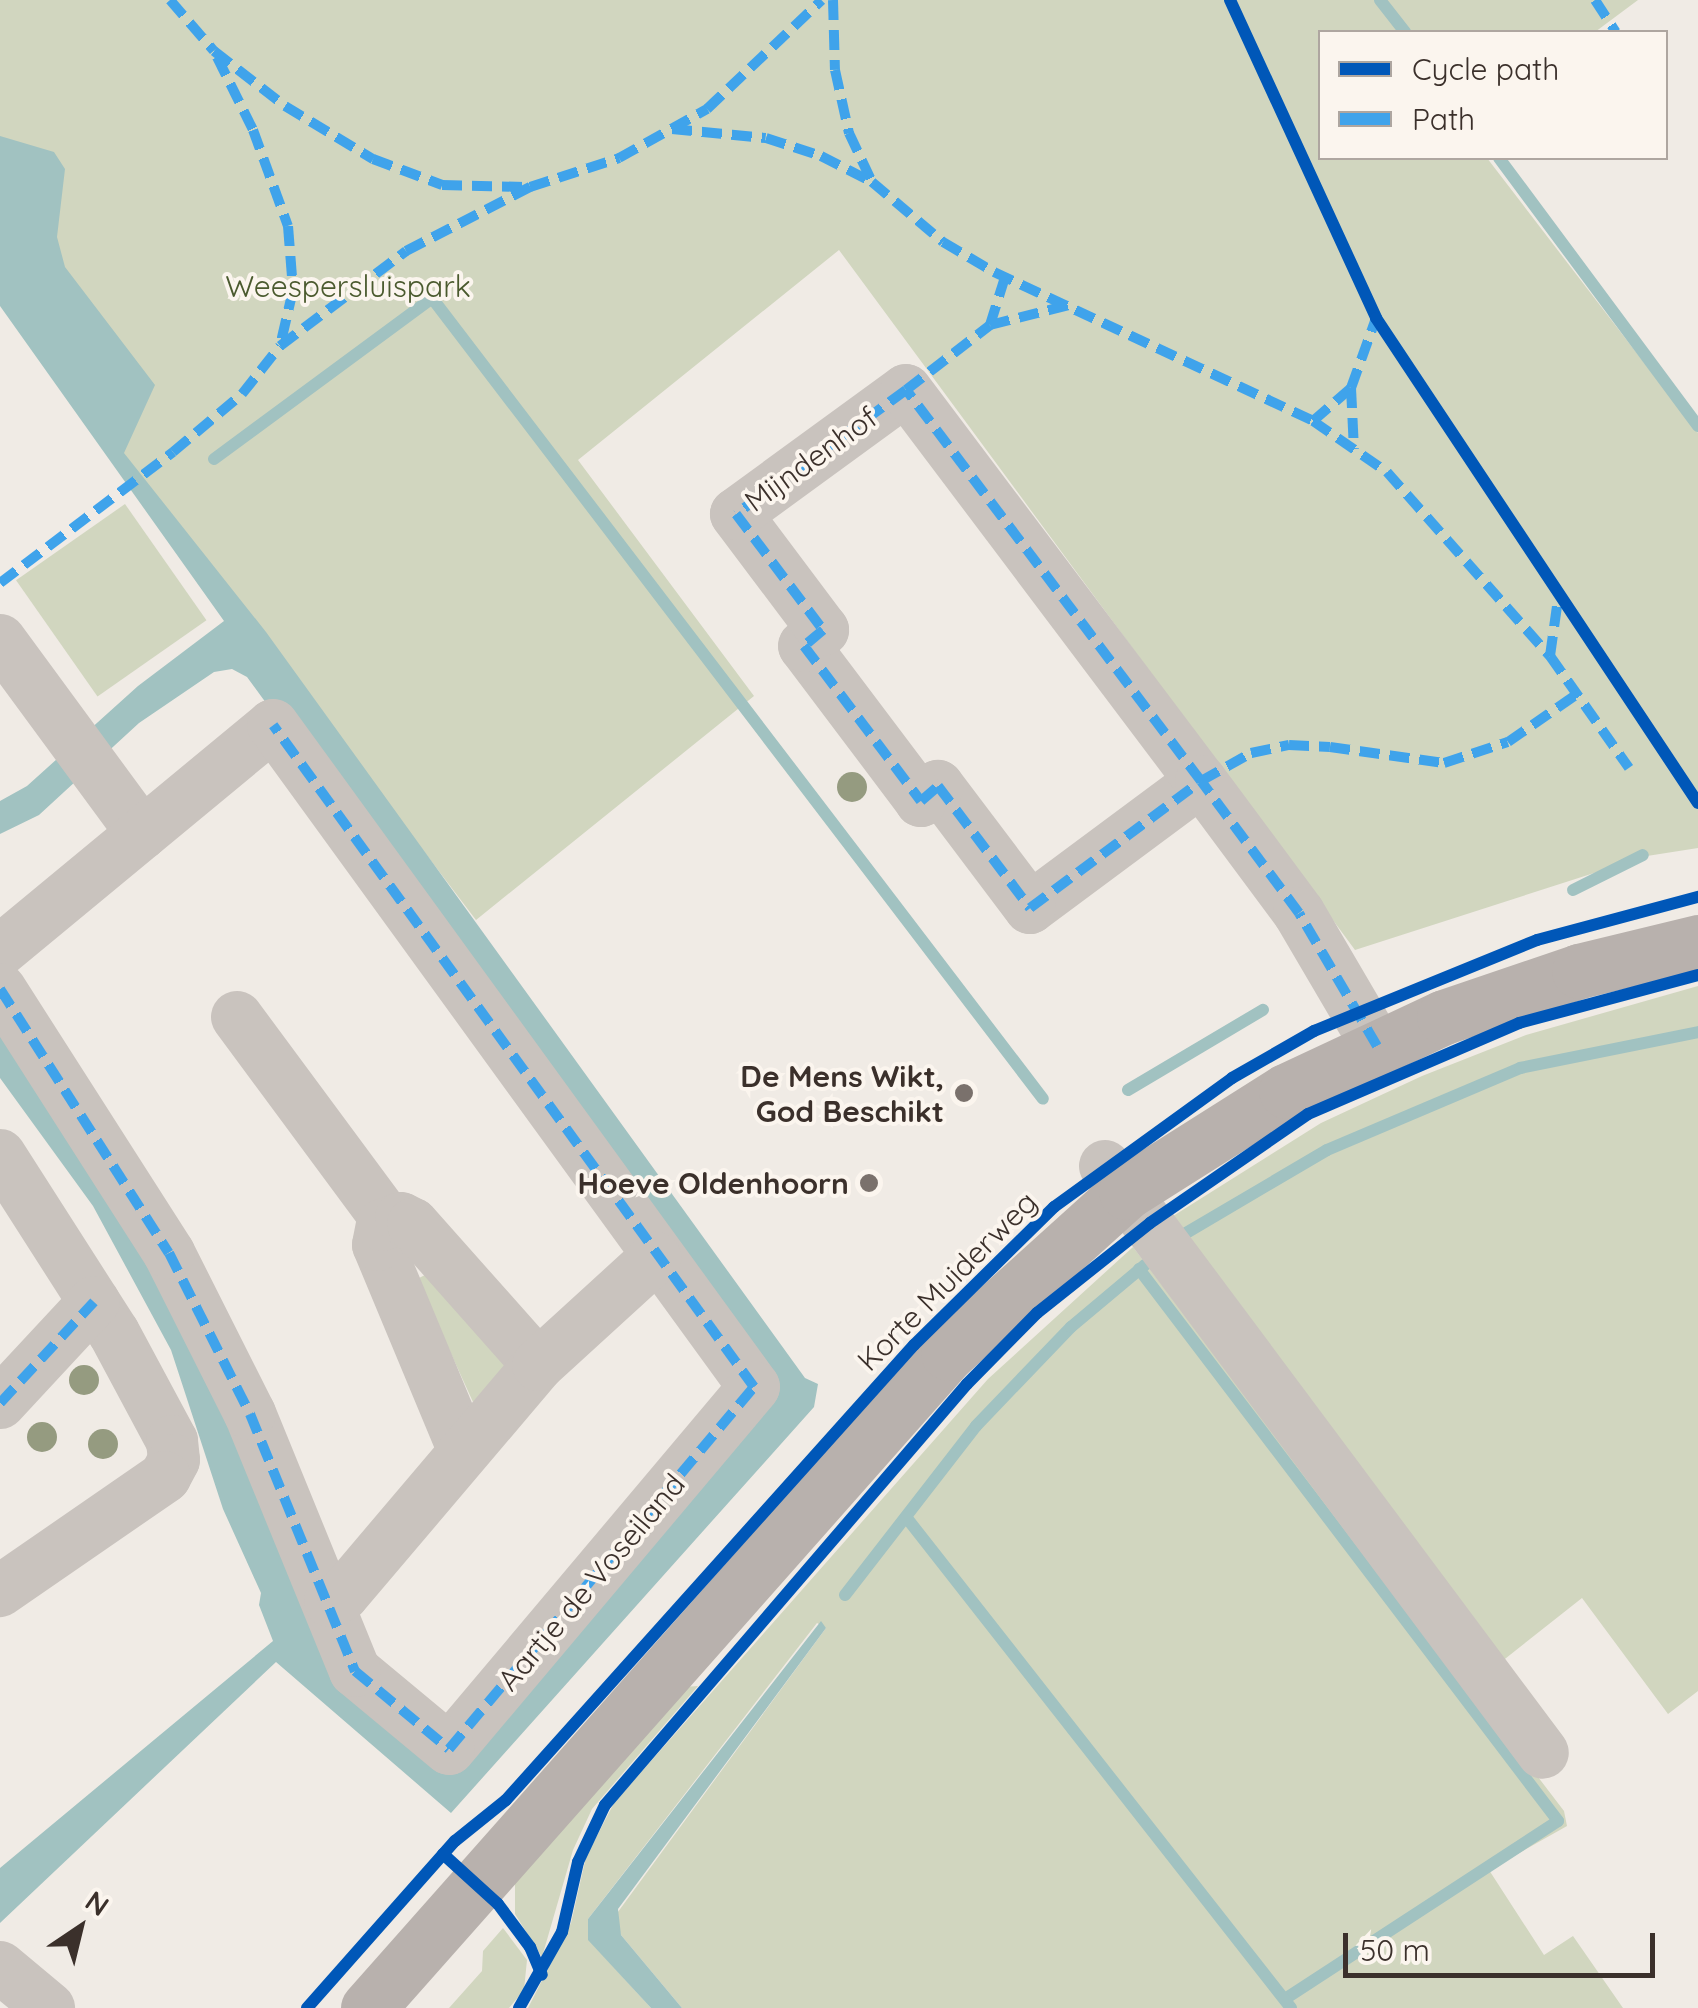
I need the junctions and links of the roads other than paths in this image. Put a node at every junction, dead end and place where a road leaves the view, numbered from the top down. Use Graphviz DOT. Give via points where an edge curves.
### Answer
graph roads {
  1 [pos="0,640"];
  2 [pos="1202,780"];
  3 [pos="142,833"];
  4 [pos="1698,942"];
  5 [pos="0,951"];
  6 [pos="0,989"];
  7 [pos="238,1017"];
  8 [pos="1378,1046"];
  9 [pos="3,1168"];
  10 [pos="1116,1179"];
  11 [pos="388,1221"];
  12 [pos="654,1258"];
  13 [pos="94,1302"];
  14 [pos="538,1364"];
  15 [pos="0,1403"];
  16 [pos="244,1416"];
  17 [pos="463,1449"];
  18 [pos="183,1455"];
  19 [pos="0,1591"];
  20 [pos="330,1601"];
  21 [pos="1543,1752"];
  22 [pos="0,1967"];
  23 [pos="49,2008"];
  24 [pos="368,2008"];
  1 -- 3 [label="street"];
  2 -- 2 [label="street, Mijndenhof" via="906,390 736,514 823,630 804,646 921,801 938,786 1030,908"];
  2 -- 8 [label="street, Mijndenhof" via="1298,913"];
  3 -- 5 [label="street"];
  3 -- 12 [label="street, Aartje de Voseiland" via="273,725"];
  4 -- 8 [label="main road, Korte Muiderweg" via="1579,971"];
  6 -- 20 [label="street, Aartje de Voseiland" via="169,1253 250,1414"];
  7 -- 11 [label="street"];
  8 -- 10 [label="main road, Korte Muiderweg"];
  9 -- 13 [label="street"];
  10 -- 21 [label="street"];
  10 -- 24 [label="main road, Korte Muiderweg" via="948,1353"];
  11 -- 14 [label="street" via="413,1224"];
  11 -- 17 [label="street" via="378,1245"];
  12 -- 14 [label="street"];
  12 -- 20 [label="street, Aartje de Voseiland" via="754,1387 448,1750 355,1671"];
  13 -- 15 [label="street"];
  13 -- 18 [label="street"];
  14 -- 17 [label="street"];
  16 -- 18 [label="street"];
  17 -- 20 [label="street" via="342,1595"];
  18 -- 19 [label="street" via="165,1477"];
  22 -- 23 [label="street"];
}
